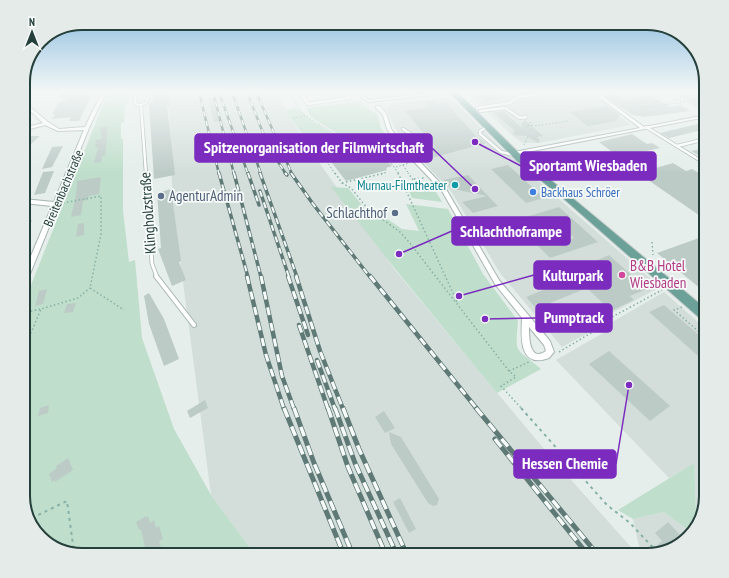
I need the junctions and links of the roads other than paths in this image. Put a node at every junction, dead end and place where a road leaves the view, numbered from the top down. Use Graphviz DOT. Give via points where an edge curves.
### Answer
graph roads {
  1 [pos="42,119"];
  2 [pos="92,119"];
  3 [pos="142,119"];
  4 [pos="387,119"];
  5 [pos="480,119"];
  6 [pos="488,119"];
  7 [pos="632,119"];
  8 [pos="687,119"];
  9 [pos="46,123"];
  10 [pos="30,128"];
  11 [pos="88,128"];
  12 [pos="645,128"];
  13 [pos="403,129"];
  14 [pos="699,141"];
  15 [pos="677,146"];
  16 [pos="406,150"];
  17 [pos="519,151"];
  18 [pos="699,160"];
  19 [pos="30,202"];
  20 [pos="56,204"];
  21 [pos="30,267"];
  22 [pos="699,301"];
  23 [pos="699,310"];
  24 [pos="526,317"];
  25 [pos="194,324"];
  1 -- 9 [label="street"];
  2 -- 11 [label="street, Breitenbachstraße"];
  3 -- 25 [label="lane, Klingholzstraße" via="152,264 162,285"];
  4 -- 16 [label="street" via="393,135"];
  5 -- 17 [label="main road"];
  6 -- 17 [label="main road"];
  7 -- 12 [label="street"];
  8 -- 12 [label="street"];
  9 -- 10 [label="street"];
  9 -- 11 [label="street" via="58,130"];
  11 -- 20 [label="street, Breitenbachstraße"];
  12 -- 15 [label="lane"];
  12 -- 17 [label="street"];
  13 -- 16 [label="lane" via="422,142 420,146"];
  14 -- 15 [label="lane"];
  15 -- 18 [label="lane"];
  16 -- 24 [label="street" via="444,190 494,277"];
  17 -- 22 [label="main road"];
  17 -- 23 [label="main road" via="540,175"];
  19 -- 20 [label="street"];
  20 -- 21 [label="street, Breitenbachstraße"];
  24 -- 24 [label="street" via="525,345 531,354 546,356 550,349"];
}
